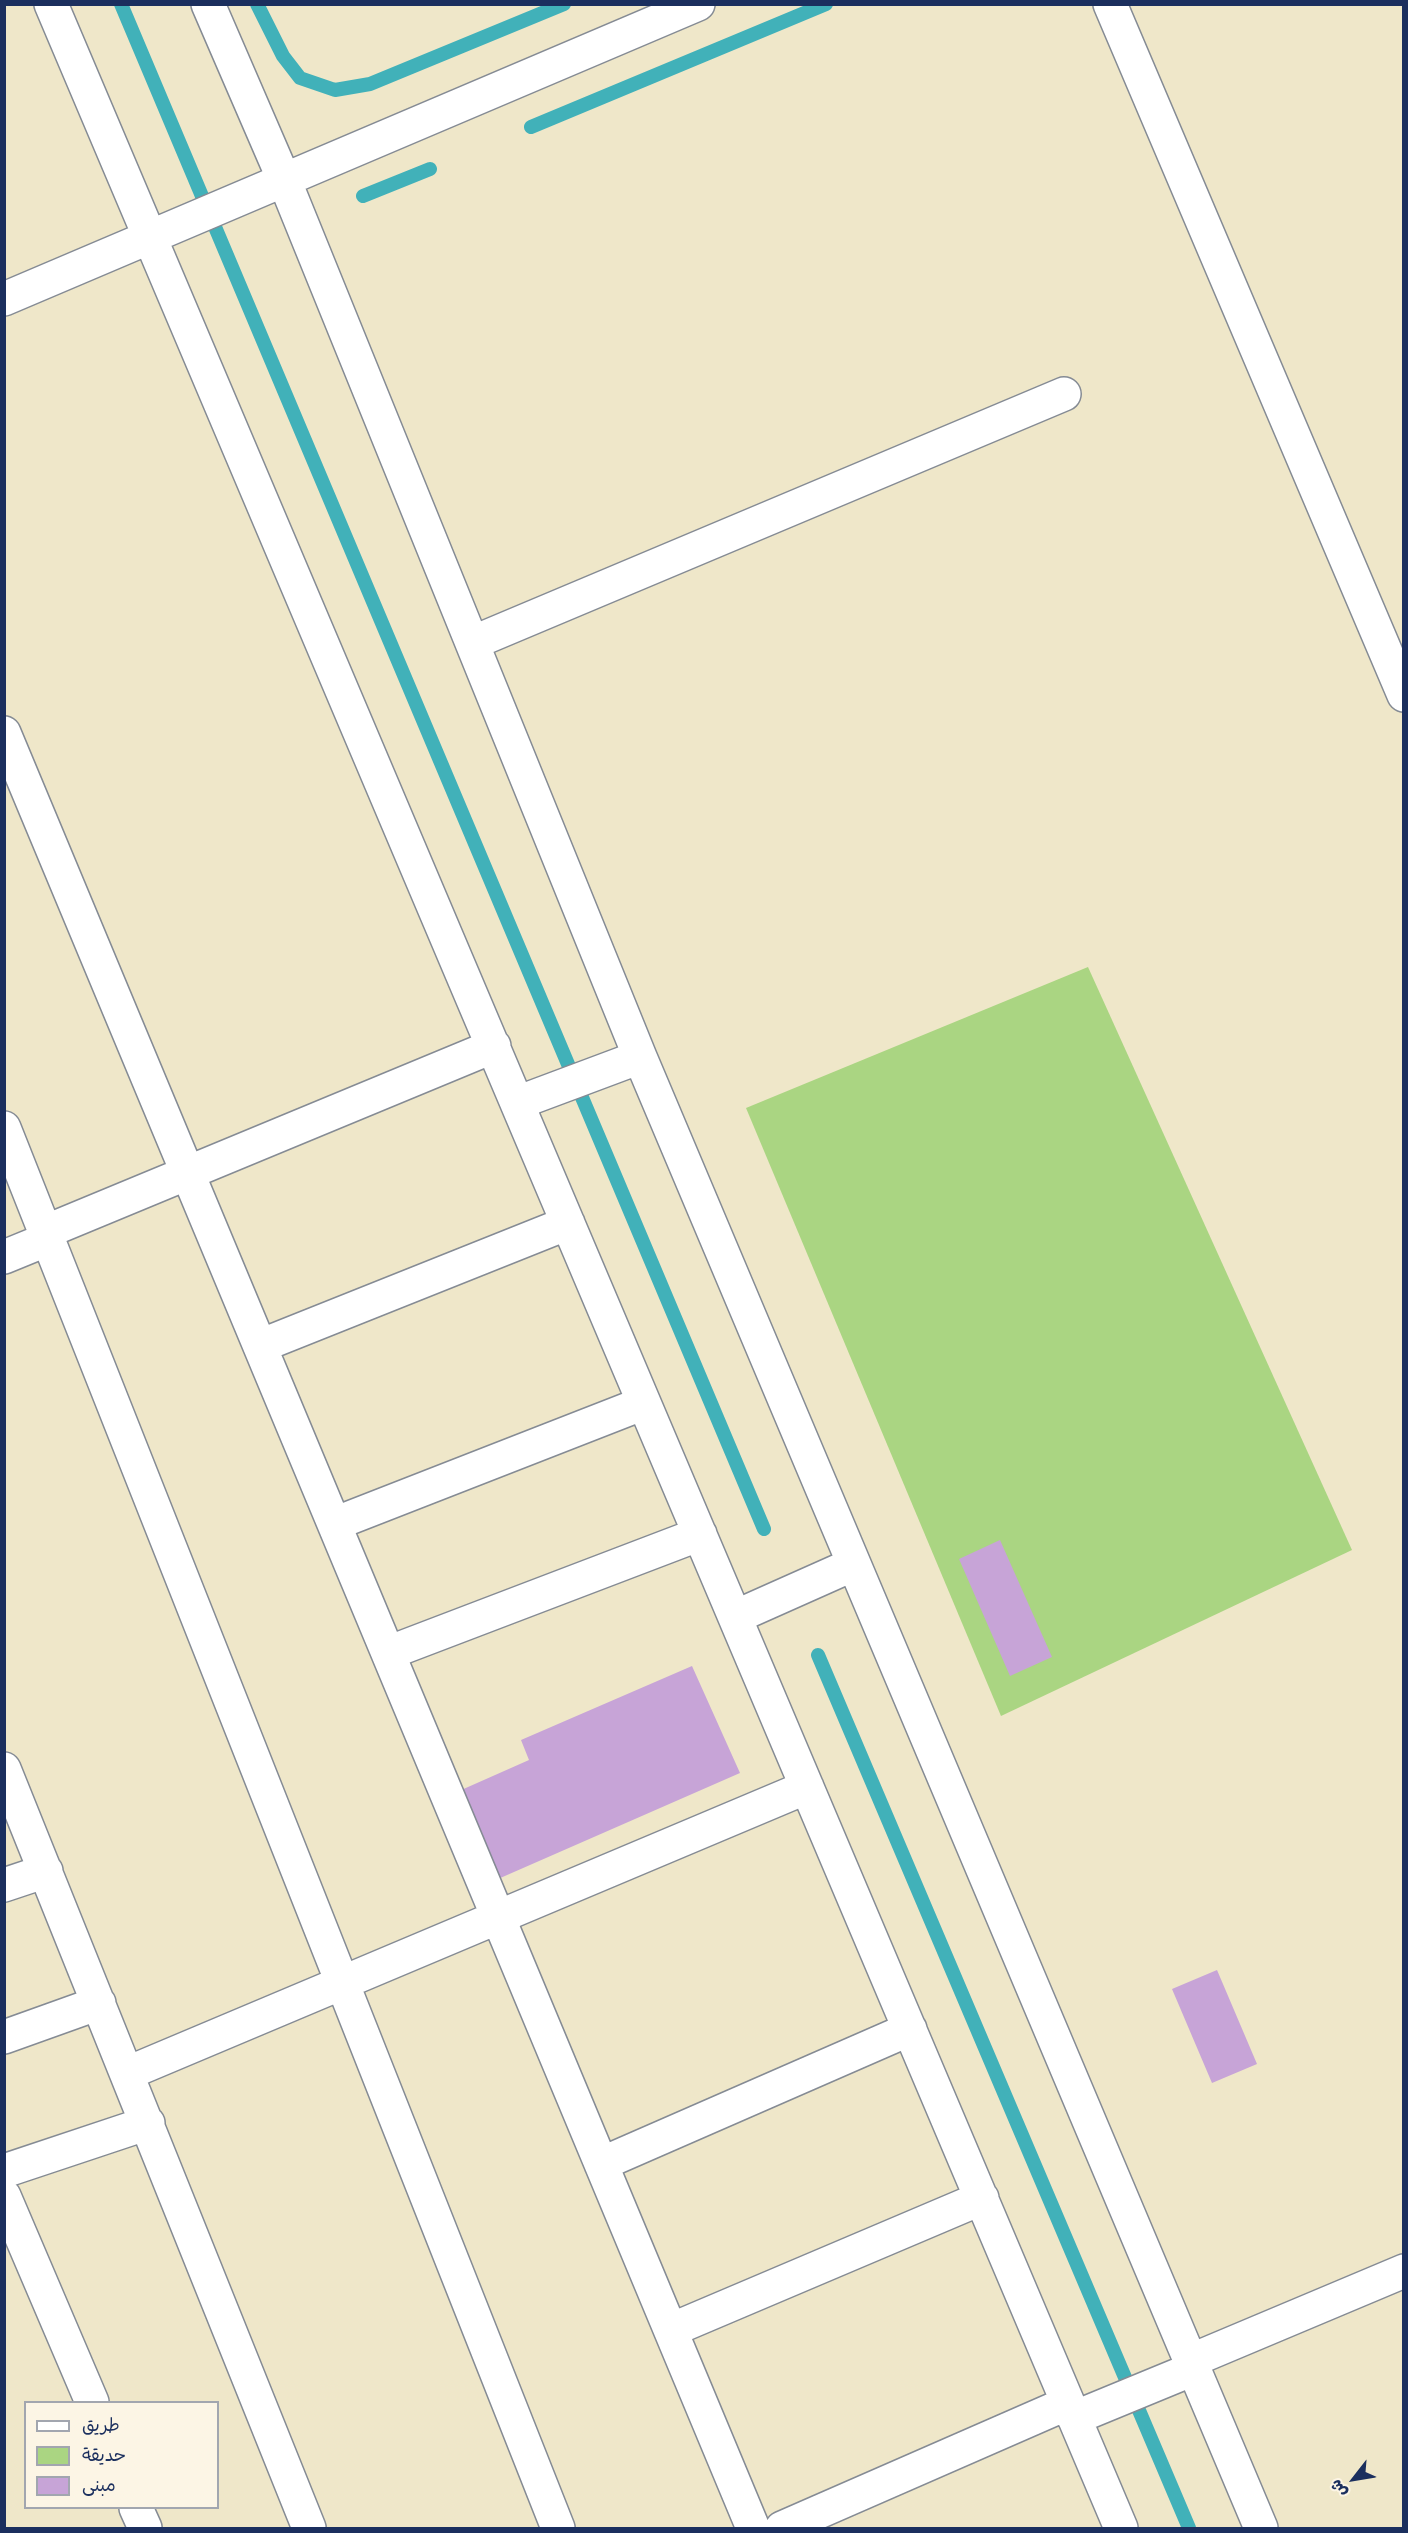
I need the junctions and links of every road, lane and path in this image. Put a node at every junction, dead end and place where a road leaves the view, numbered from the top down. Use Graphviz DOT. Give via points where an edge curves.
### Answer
graph roads {
  1 [pos="51,4"];
  2 [pos="208,4"];
  3 [pos="698,4"];
  4 [pos="1110,4"];
  5 [pos="285,182"];
  6 [pos="150,237"];
  7 [pos="4,299"];
  8 [pos="1064,394"];
  9 [pos="472,643"];
  10 [pos="1404,695"];
  11 [pos="4,733"];
  12 [pos="494,1046"];
  13 [pos="640,1057"];
  14 [pos="517,1103"];
  15 [pos="6,1138"];
  16 [pos="188,1173"];
  17 [pos="568,1223"];
  18 [pos="47,1236"];
  19 [pos="4,1257"];
  20 [pos="260,1346"];
  21 [pos="644,1403"];
  22 [pos="334,1524"];
  23 [pos="700,1534"];
  24 [pos="854,1564"];
  25 [pos="735,1617"];
  26 [pos="388,1653"];
  27 [pos="4,1769"];
  28 [pos="807,1787"];
  29 [pos="46,1870"];
  30 [pos="4,1885"];
  31 [pos="498,1917"];
  32 [pos="342,1983"];
  33 [pos="99,2003"];
  34 [pos="910,2029"];
  35 [pos="4,2037"];
  36 [pos="128,2073"];
  37 [pos="148,2123"];
  38 [pos="601,2164"];
  39 [pos="4,2171"];
  40 [pos="4,2196"];
  41 [pos="982,2198"];
  42 [pos="1404,2271"];
  43 [pos="671,2331"];
  44 [pos="1192,2365"];
  45 [pos="91,2401"];
  46 [pos="1071,2411"];
  47 [pos="136,2509"];
  48 [pos="145,2529"];
  49 [pos="309,2529"];
  50 [pos="558,2529"];
  51 [pos="753,2529"];
  52 [pos="782,2529"];
  53 [pos="1121,2529"];
  54 [pos="1261,2529"];
  1 -- 6 [label="street"];
  2 -- 5 [label="street"];
  3 -- 5 [label="street"];
  4 -- 10 [label="street"];
  5 -- 6 [label="street"];
  5 -- 9 [label="street"];
  6 -- 7 [label="street"];
  6 -- 12 [label="street"];
  8 -- 9 [label="street"];
  9 -- 13 [label="street"];
  11 -- 16 [label="street"];
  12 -- 14 [label="street"];
  12 -- 16 [label="street"];
  13 -- 14 [label="street"];
  13 -- 24 [label="street"];
  14 -- 17 [label="street"];
  15 -- 18 [label="street"];
  16 -- 18 [label="street"];
  16 -- 20 [label="street"];
  17 -- 20 [label="street"];
  17 -- 21 [label="street"];
  18 -- 19 [label="street"];
  18 -- 32 [label="street"];
  20 -- 22 [label="street"];
  21 -- 22 [label="street"];
  21 -- 23 [label="street"];
  22 -- 26 [label="street"];
  23 -- 25 [label="street"];
  23 -- 26 [label="street"];
  24 -- 25 [label="street"];
  24 -- 44 [label="street"];
  25 -- 28 [label="street"];
  26 -- 31 [label="street"];
  27 -- 29 [label="street"];
  28 -- 31 [label="street"];
  28 -- 34 [label="street"];
  29 -- 30 [label="street"];
  29 -- 33 [label="street"];
  31 -- 32 [label="street"];
  31 -- 38 [label="street"];
  32 -- 36 [label="street"];
  32 -- 50 [label="street"];
  33 -- 35 [label="street"];
  33 -- 36 [label="street"];
  34 -- 38 [label="street"];
  34 -- 41 [label="street"];
  36 -- 37 [label="street"];
  37 -- 39 [label="street"];
  37 -- 49 [label="street"];
  38 -- 43 [label="street"];
  40 -- 45 [label="street"];
  41 -- 43 [label="street"];
  41 -- 46 [label="street"];
  42 -- 44 [label="street"];
  43 -- 51 [label="street"];
  44 -- 46 [label="street"];
  44 -- 54 [label="street"];
  46 -- 52 [label="street"];
  46 -- 53 [label="street"];
  47 -- 48 [label="street"];
}
